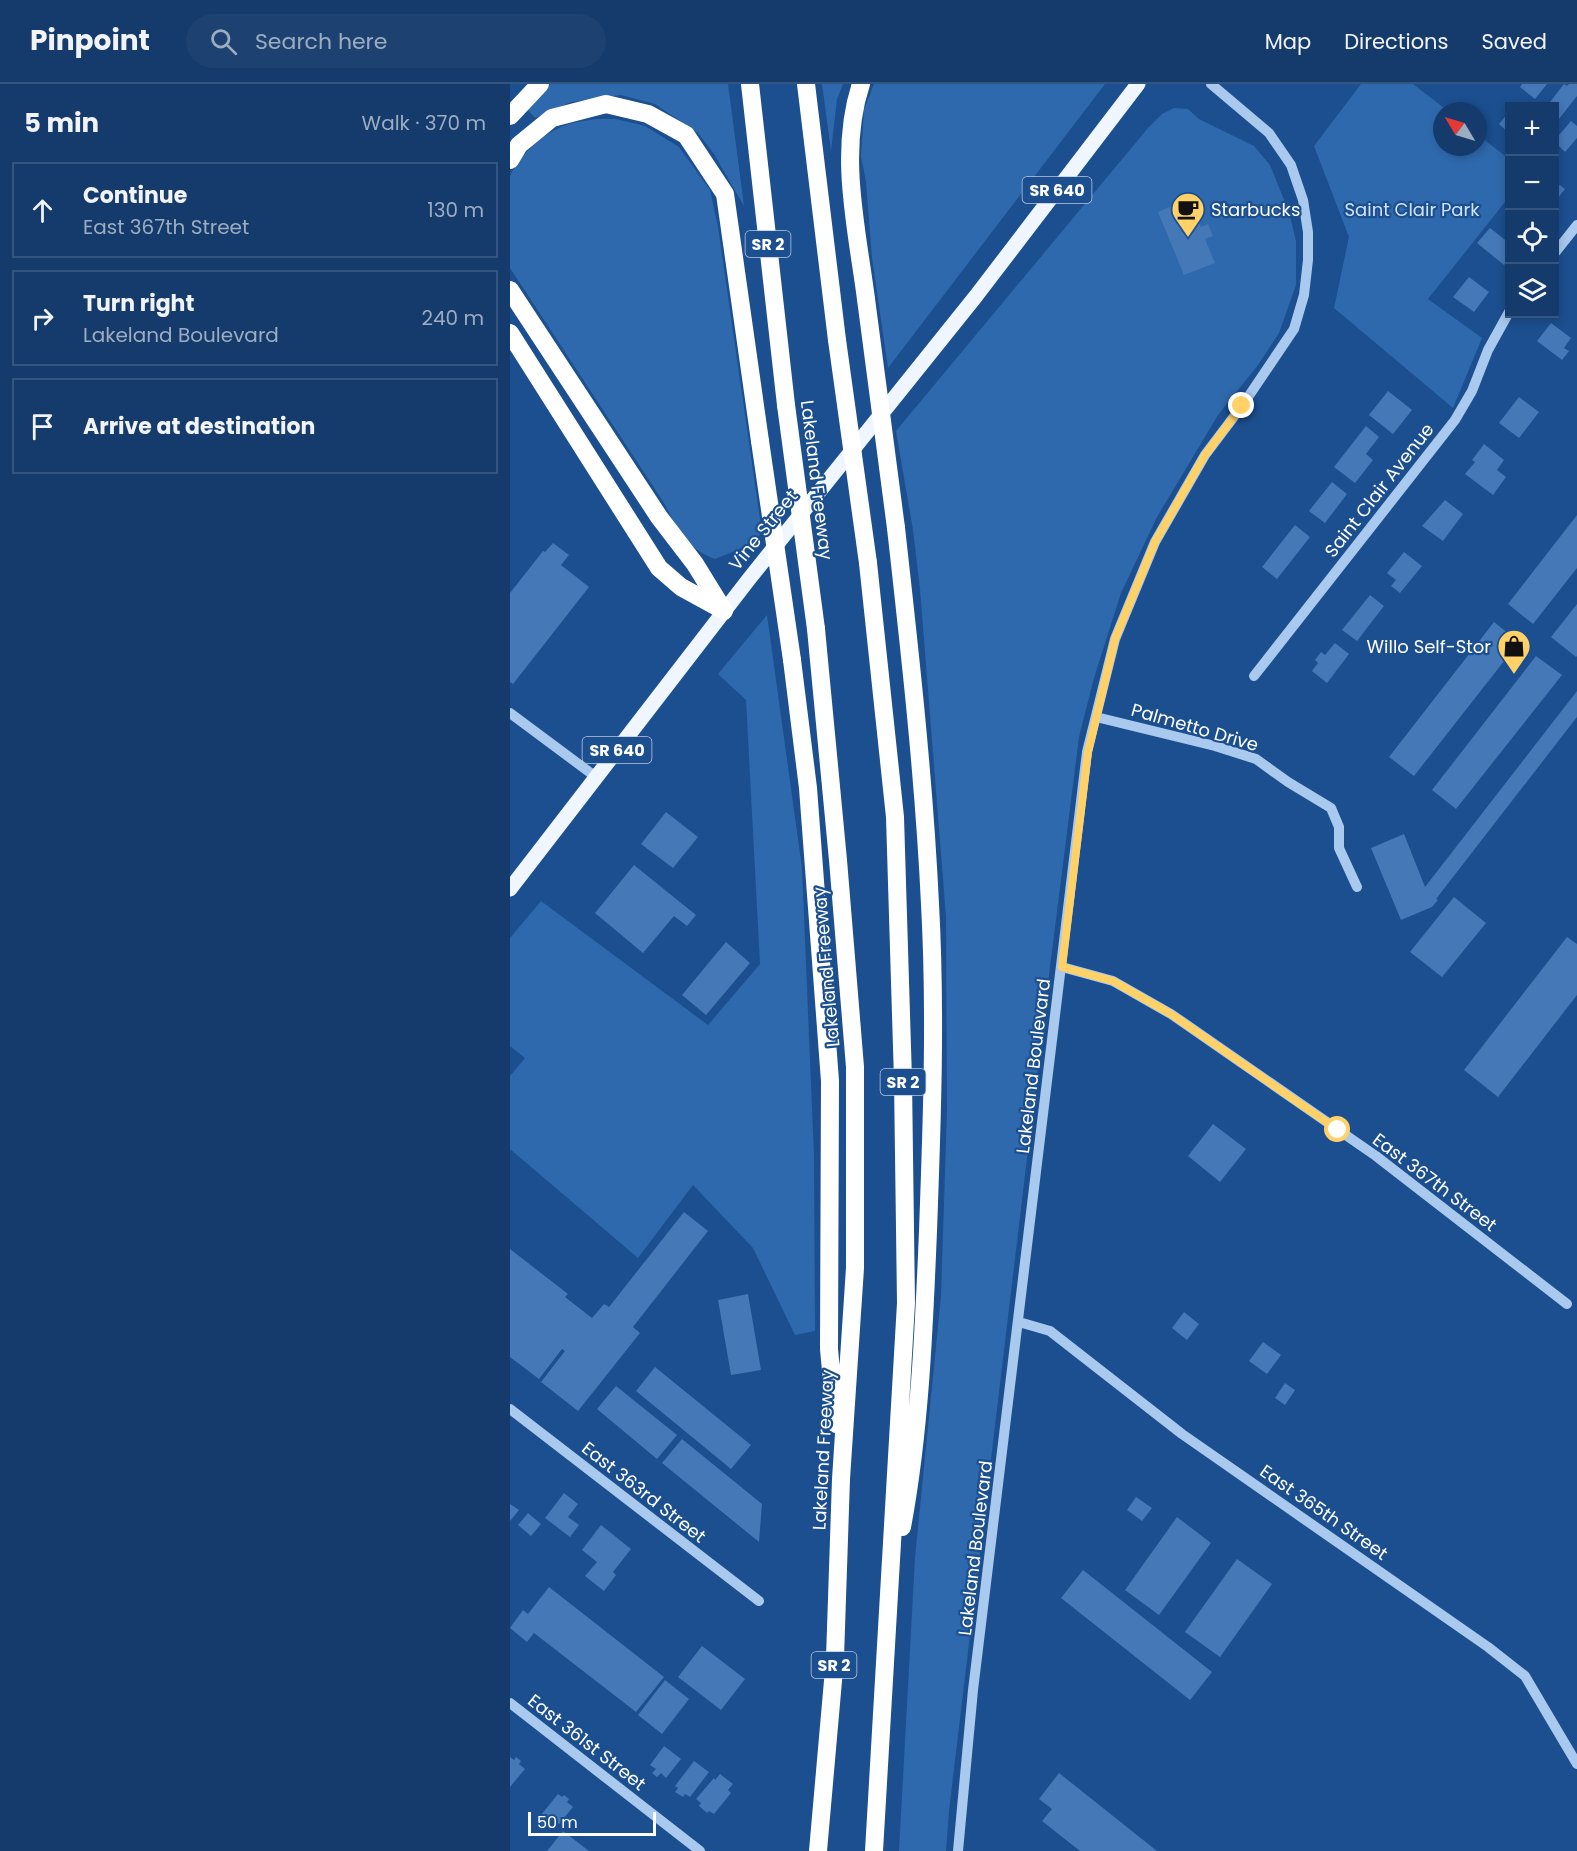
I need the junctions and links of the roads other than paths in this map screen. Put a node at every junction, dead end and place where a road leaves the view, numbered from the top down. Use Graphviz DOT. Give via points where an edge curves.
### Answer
graph roads {
  1 [pos="540,84"];
  2 [pos="750,84"];
  3 [pos="806,84"];
  4 [pos="861,84"];
  5 [pos="1138,84"];
  6 [pos="1210,84"];
  7 [pos="510,116"];
  8 [pos="510,160"];
  9 [pos="1577,225"];
  10 [pos="1559,248"];
  11 [pos="510,290"];
  12 [pos="1506,318"];
  13 [pos="510,333"];
  14 [pos="724,610"];
  15 [pos="1254,676"];
  16 [pos="510,713"];
  17 [pos="1096,717"];
  18 [pos="596,777"];
  19 [pos="1358,887"];
  20 [pos="510,889"];
  21 [pos="1062,967"];
  22 [pos="1567,1304"];
  23 [pos="1019,1322"];
  24 [pos="510,1409"];
  25 [pos="841,1479"];
  26 [pos="759,1601"];
  27 [pos="888,1602"];
  28 [pos="510,1703"];
  29 [pos="1577,1764"];
  30 [pos="700,1851"];
  31 [pos="818,1851"];
  32 [pos="874,1851"];
  33 [pos="958,1851"];
  1 -- 7 [label="highway"];
  2 -- 25 [label="highway, Lakeland Freeway / SR 2, bridge" via="816,629 855,1067 855,1268"];
  3 -- 27 [label="highway, Lakeland Freeway / SR 2, bridge" via="868,563 895,817 906,1303"];
  4 -- 27 [label="highway, bridge" via="854,107 849,167 915,699 930,905 932,1105 926,1292 912,1478"];
  5 -- 14 [label="main road, Vine Street / SR 640" via="950,330"];
  6 -- 17 [label="street, Lakeland Boulevard" via="1269,133 1291,165 1303,200 1308,232 1304,295 1294,329 1205,455 1155,542 1115,639"];
  8 -- 25 [label="highway, bridge" via="519,145 552,118 606,104 648,114 686,135 725,194 808,788 830,1081 829,1349"];
  9 -- 10 [label="street"];
  11 -- 14 [label="highway"];
  12 -- 15 [label="street, Saint Clair Avenue" via="1455,420"];
  13 -- 14 [label="highway" via="659,568 681,587"];
  14 -- 18 [label="main road, Vine Street / SR 640"];
  16 -- 18 [label="street"];
  17 -- 19 [label="street, Palmetto Drive" via="1256,759 1330,808 1339,827 1339,848"];
  17 -- 21 [label="street, Lakeland Boulevard" via="1088,752"];
  18 -- 20 [label="main road, Vine Street / SR 640"];
  21 -- 22 [label="street, East 367th Street" via="1113,981 1171,1014 1376,1156"];
  21 -- 23 [label="street, Lakeland Boulevard"];
  23 -- 29 [label="street, East 365th Street" via="1050,1331 1182,1434 1525,1676"];
  23 -- 33 [label="street, Lakeland Boulevard"];
  24 -- 26 [label="street, East 363rd Street"];
  25 -- 31 [label="highway, Lakeland Freeway / SR 2" via="835,1658"];
  27 -- 32 [label="highway, Lakeland Freeway / SR 2"];
  28 -- 30 [label="street, East 361st Street"];
}
